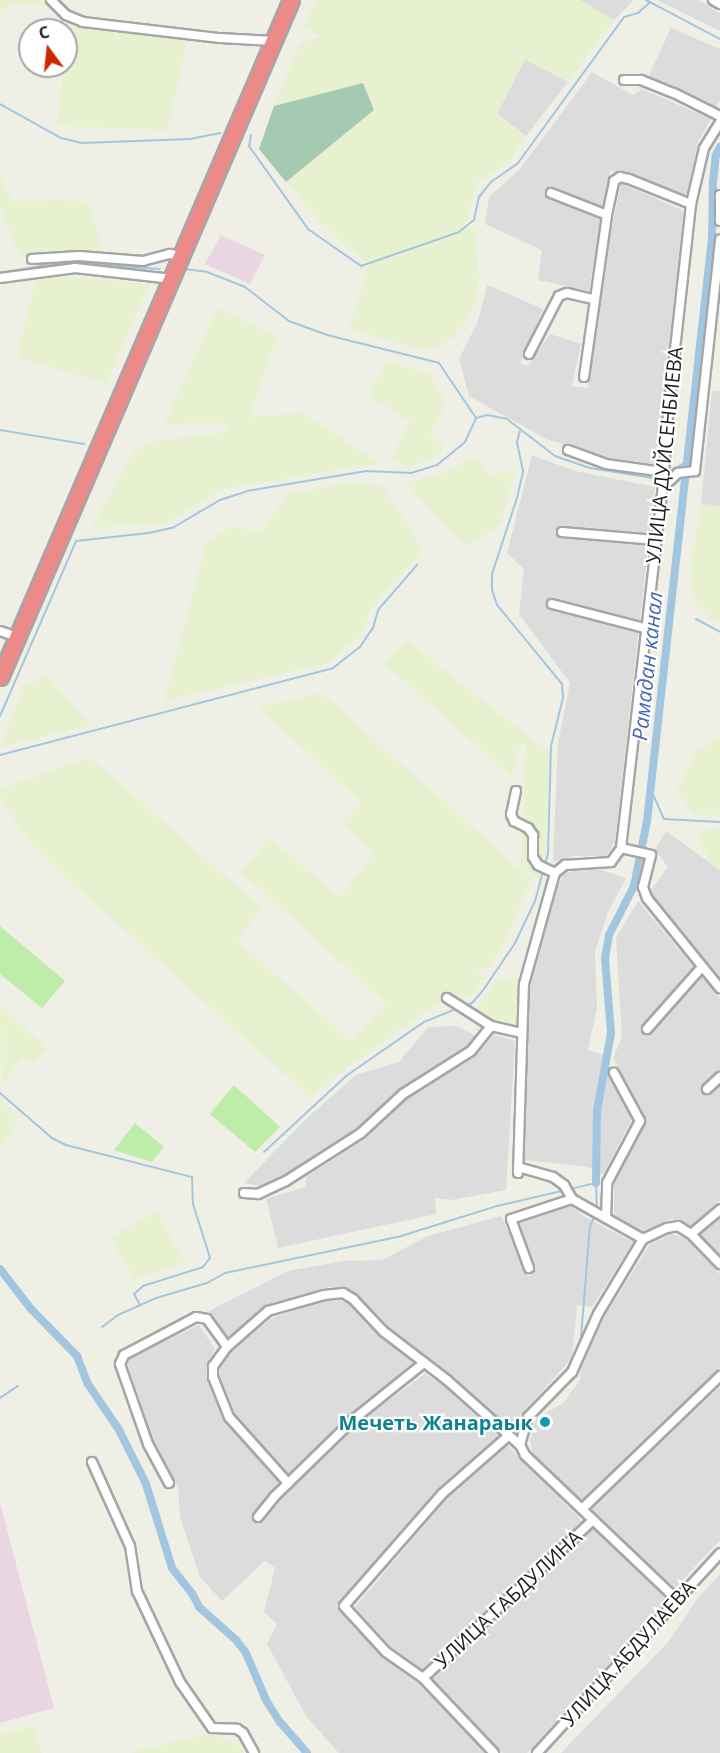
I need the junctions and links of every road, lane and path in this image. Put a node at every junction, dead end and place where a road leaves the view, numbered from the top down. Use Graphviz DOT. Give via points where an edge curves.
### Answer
graph roads {
  1 [pos="51,0"];
  2 [pos="291,0"];
  3 [pos="713,0"];
  4 [pos="720,4"];
  5 [pos="273,41"];
  6 [pos="624,80"];
  7 [pos="720,116"];
  8 [pos="720,122"];
  9 [pos="551,193"];
  10 [pos="720,195"];
  11 [pos="691,204"];
  12 [pos="607,215"];
  13 [pos="720,221"];
  14 [pos="720,239"];
  15 [pos="181,256"];
  16 [pos="32,259"];
  17 [pos="0,278"];
  18 [pos="172,279"];
  19 [pos="594,299"];
  20 [pos="529,354"];
  21 [pos="584,376"];
  22 [pos="568,450"];
  23 [pos="664,472"];
  24 [pos="663,487"];
  25 [pos="562,532"];
  26 [pos="656,540"];
  27 [pos="552,604"];
  28 [pos="645,628"];
  29 [pos="0,631"];
  30 [pos="17,637"];
  31 [pos="0,677"];
  32 [pos="516,791"];
  33 [pos="621,848"];
  34 [pos="555,873"];
  35 [pos="702,967"];
  36 [pos="720,988"];
  37 [pos="447,998"];
  38 [pos="491,1026"];
  39 [pos="647,1029"];
  40 [pos="521,1033"];
  41 [pos="614,1073"];
  42 [pos="720,1077"];
  43 [pos="707,1089"];
  44 [pos="244,1193"];
  45 [pos="572,1199"];
  46 [pos="720,1210"];
  47 [pos="606,1218"];
  48 [pos="691,1234"];
  49 [pos="643,1239"];
  50 [pos="720,1264"];
  51 [pos="529,1268"];
  52 [pos="226,1347"];
  53 [pos="424,1363"];
  54 [pos="720,1376"];
  55 [pos="508,1436"];
  56 [pos="520,1445"];
  57 [pos="92,1462"];
  58 [pos="169,1482"];
  59 [pos="288,1483"];
  60 [pos="582,1509"];
  61 [pos="258,1517"];
  62 [pos="593,1520"];
  63 [pos="720,1552"];
  64 [pos="676,1599"];
  65 [pos="423,1678"];
  66 [pos="254,1753"];
  67 [pos="494,1753"];
  68 [pos="537,1753"];
  1 -- 5 [label="street" via="66,15 83,22"];
  2 -- 5 [label="highway"];
  3 -- 4 [label="street"];
  5 -- 15 [label="highway"];
  6 -- 7 [label="street" via="640,80"];
  8 -- 11 [label="street, УЛИЦА ДУЙСЕНБИЕВА" via="704,148"];
  9 -- 12 [label="street"];
  10 -- 13 [label="street"];
  11 -- 12 [label="street" via="620,177 614,182"];
  11 -- 23 [label="street, УЛИЦА ДУЙСЕНБИЕВА"];
  12 -- 19 [label="street"];
  14 -- 24 [label="street" via="695,471 678,473"];
  15 -- 16 [label="street" via="171,254 143,261 79,256"];
  15 -- 18 [label="highway"];
  17 -- 18 [label="street" via="75,268"];
  18 -- 30 [label="highway"];
  19 -- 20 [label="street" via="567,293 559,296"];
  19 -- 21 [label="street"];
  22 -- 23 [label="street" via="606,464"];
  23 -- 24 [label="street, УЛИЦА ДУЙСЕНБИЕВА"];
  24 -- 26 [label="street, УЛИЦА ДУЙСЕНБИЕВА"];
  25 -- 26 [label="street"];
  26 -- 28 [label="street, УЛИЦА ДУЙСЕНБИЕВА"];
  27 -- 28 [label="street"];
  28 -- 33 [label="street, УЛИЦА ДУЙСЕНБИЕВА"];
  29 -- 30 [label="street"];
  30 -- 31 [label="highway"];
  32 -- 34 [label="street" via="511,814 514,821 533,835 533,857 538,865"];
  33 -- 34 [label="street" via="611,862 565,865"];
  33 -- 35 [label="street" via="651,855 643,887 646,898"];
  34 -- 40 [label="street" via="524,984"];
  35 -- 36 [label="street"];
  35 -- 39 [label="street"];
  37 -- 38 [label="street"];
  38 -- 40 [label="street"];
  38 -- 44 [label="street" via="471,1051 403,1094 361,1133 286,1181 258,1194"];
  40 -- 45 [label="street" via="518,1170 552,1177 564,1185"];
  41 -- 47 [label="street" via="640,1121 607,1183"];
  42 -- 43 [label="street"];
  45 -- 47 [label="street"];
  45 -- 51 [label="street" via="511,1219"];
  46 -- 48 [label="street"];
  47 -- 49 [label="street"];
  48 -- 49 [label="street" via="678,1226"];
  48 -- 50 [label="street"];
  49 -- 56 [label="street" via="598,1314 572,1372 528,1417"];
  52 -- 53 [label="street" via="268,1311 342,1293"];
  52 -- 58 [label="street" via="207,1319 196,1317 124,1354 120,1364 148,1444"];
  52 -- 59 [label="street" via="213,1366 213,1377 229,1417"];
  53 -- 55 [label="street"];
  53 -- 59 [label="street" via="354,1419"];
  54 -- 60 [label="street, УЛИЦА ГАБДУЛИНА"];
  55 -- 56 [label="street"];
  55 -- 65 [label="street" via="442,1494 344,1606 386,1652"];
  56 -- 60 [label="street" via="525,1455"];
  57 -- 66 [label="street" via="130,1546 137,1591 180,1682 212,1728 243,1733"];
  59 -- 61 [label="street"];
  60 -- 62 [label="street"];
  62 -- 64 [label="street"];
  62 -- 65 [label="street, УЛИЦА ГАБДУЛИНА"];
  63 -- 64 [label="street, УЛИЦА АБДУЛАЕВА"];
  64 -- 68 [label="street, УЛИЦА АБДУЛАЕВА"];
  65 -- 67 [label="street"];
}
